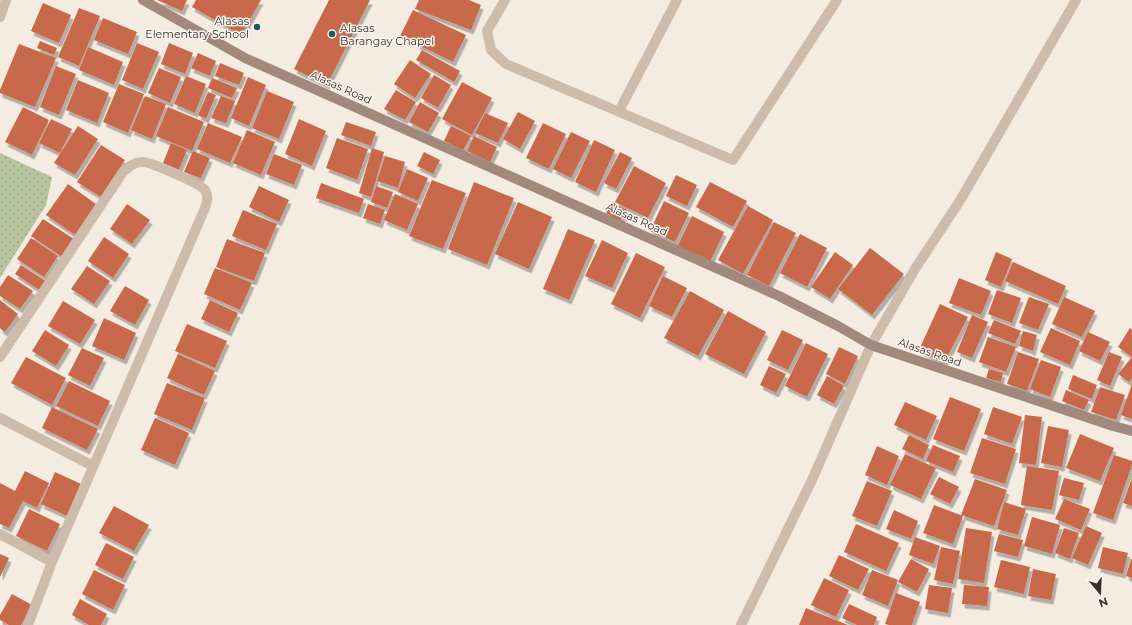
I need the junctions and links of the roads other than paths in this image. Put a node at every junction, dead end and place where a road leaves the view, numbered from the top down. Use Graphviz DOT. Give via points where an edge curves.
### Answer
graph roads {
  1 [pos="6,0"];
  2 [pos="143,0"];
  3 [pos="505,0"];
  4 [pos="678,0"];
  5 [pos="837,0"];
  6 [pos="1076,0"];
  7 [pos="0,17"];
  8 [pos="618,111"];
  9 [pos="871,345"];
  10 [pos="0,357"];
  11 [pos="0,418"];
  12 [pos="1132,431"];
  13 [pos="93,466"];
  14 [pos="0,534"];
  15 [pos="52,562"];
  16 [pos="28,625"];
  17 [pos="741,625"];
  1 -- 7 [label="street"];
  2 -- 9 [label="street, Alasas Road" via="245,58 779,296"];
  3 -- 8 [label="street" via="487,31 491,50 506,64"];
  4 -- 8 [label="street"];
  5 -- 8 [label="street" via="733,160"];
  6 -- 9 [label="street" via="961,199"];
  9 -- 12 [label="street, Alasas Road"];
  9 -- 17 [label="street" via="812,480"];
  10 -- 13 [label="street" via="123,172 133,164 153,164 198,184 205,190 208,198 205,208"];
  11 -- 13 [label="street"];
  13 -- 15 [label="street"];
  14 -- 15 [label="street"];
  15 -- 16 [label="street"];
}
